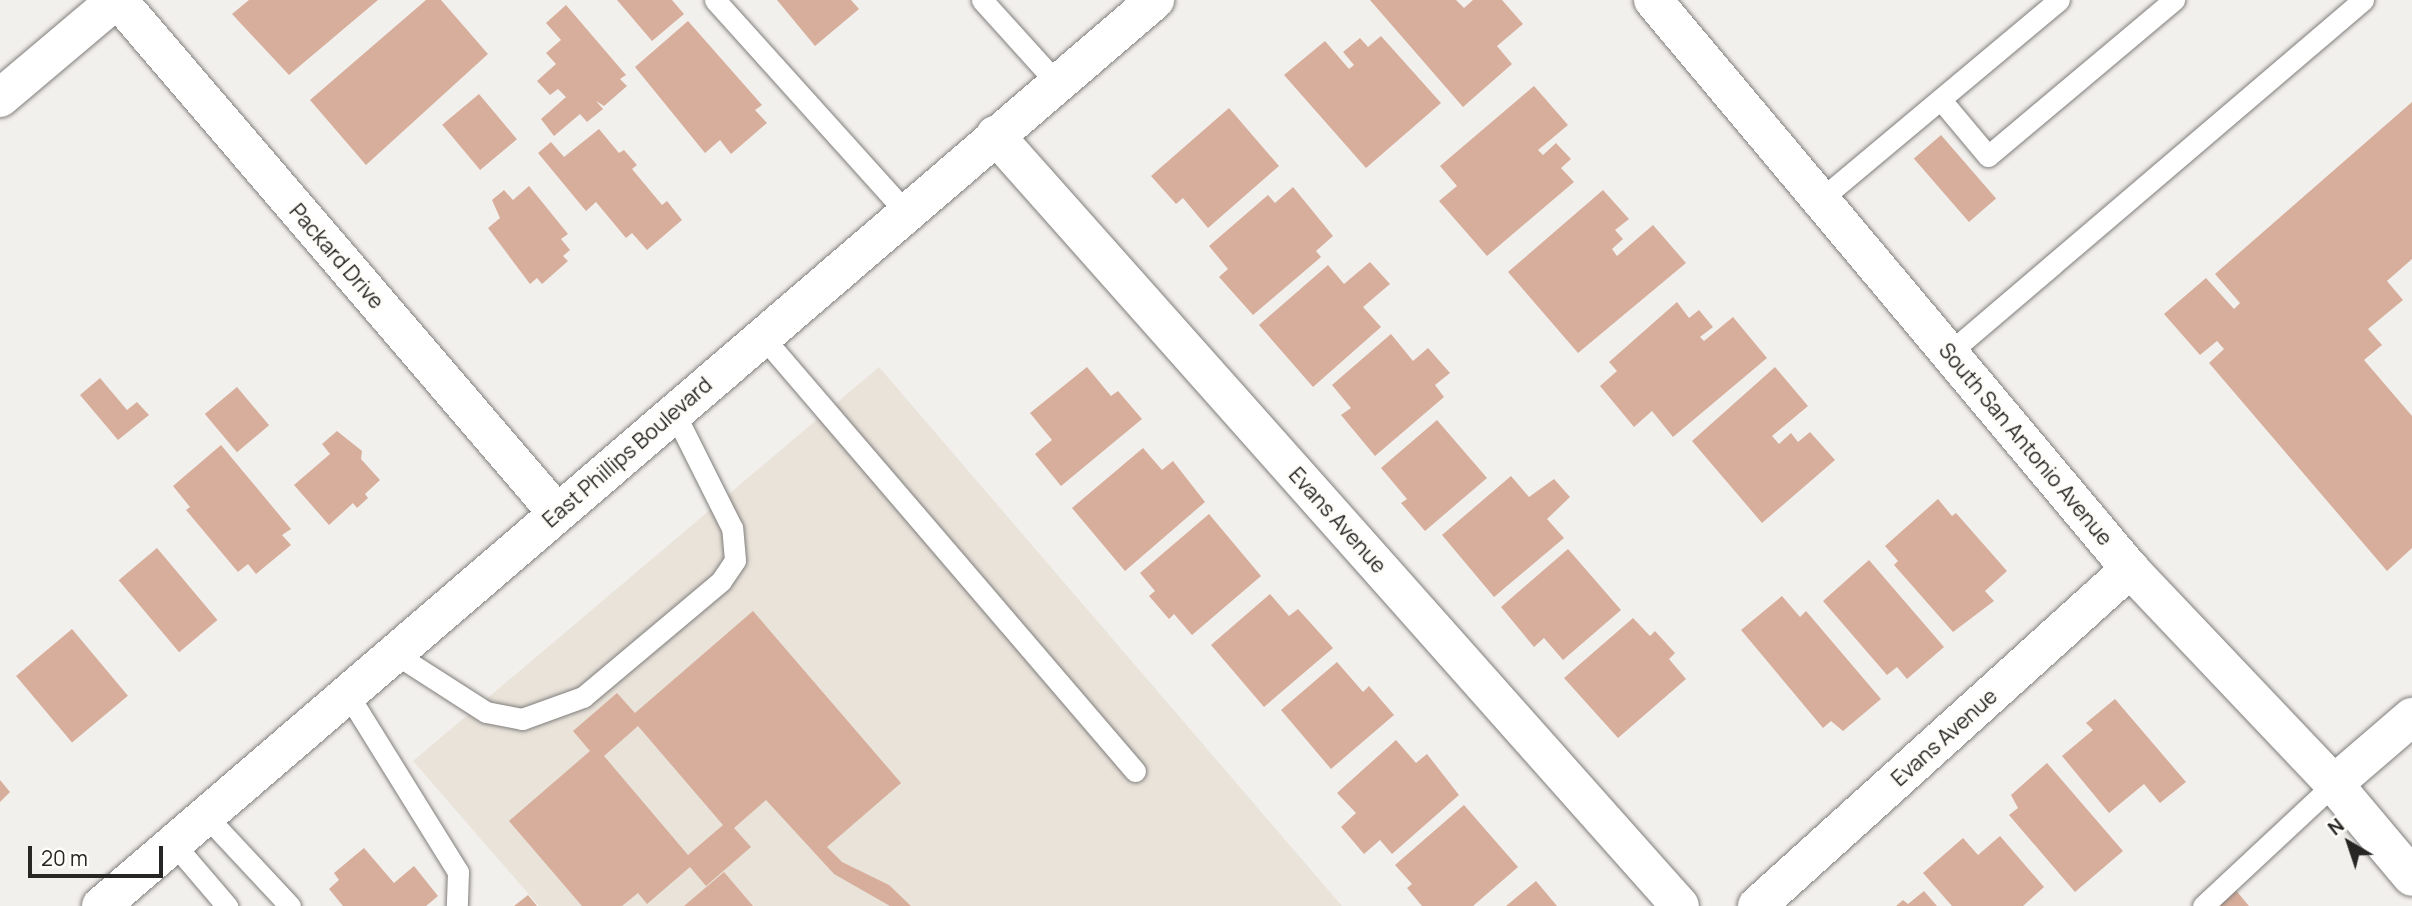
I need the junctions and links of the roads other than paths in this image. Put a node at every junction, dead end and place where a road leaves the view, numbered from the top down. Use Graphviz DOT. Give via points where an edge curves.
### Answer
graph roads {
  1 [pos="117,0"];
  2 [pos="715,0"];
  3 [pos="982,0"];
  4 [pos="1155,0"];
  5 [pos="1653,0"];
  6 [pos="2059,0"];
  7 [pos="2174,0"];
  8 [pos="2363,0"];
  9 [pos="1057,83"];
  10 [pos="0,98"];
  11 [pos="1941,100"];
  12 [pos="995,135"];
  13 [pos="1821,199"];
  14 [pos="906,212"];
  15 [pos="762,336"];
  16 [pos="1949,353"];
  17 [pos="674,412"];
  18 [pos="557,513"];
  19 [pos="2130,569"];
  20 [pos="394,653"];
  21 [pos="348,693"];
  22 [pos="2412,717"];
  23 [pos="1135,771"];
  24 [pos="2334,784"];
  25 [pos="206,816"];
  26 [pos="174,844"];
  27 [pos="2412,877"];
  28 [pos="101,906"];
  29 [pos="227,906"];
  30 [pos="290,906"];
  31 [pos="457,906"];
  32 [pos="1680,906"];
  33 [pos="1758,906"];
  34 [pos="2203,906"];
  1 -- 10 [label="street"];
  1 -- 18 [label="street, Packard Drive"];
  2 -- 14 [label="lane"];
  3 -- 9 [label="lane"];
  4 -- 9 [label="street, East Phillips Boulevard"];
  5 -- 13 [label="street, South San Antonio Avenue"];
  6 -- 11 [label="lane"];
  7 -- 11 [label="lane" via="1988,156"];
  8 -- 16 [label="lane"];
  9 -- 12 [label="street, East Phillips Boulevard"];
  11 -- 13 [label="lane"];
  12 -- 14 [label="street, East Phillips Boulevard"];
  12 -- 32 [label="street, Evans Avenue"];
  13 -- 16 [label="street, South San Antonio Avenue"];
  14 -- 15 [label="street, East Phillips Boulevard"];
  15 -- 17 [label="street, East Phillips Boulevard"];
  15 -- 23 [label="lane"];
  16 -- 19 [label="street, South San Antonio Avenue"];
  17 -- 18 [label="street, East Phillips Boulevard"];
  17 -- 20 [label="lane" via="732,528 735,560 721,581 583,697 522,719 485,712"];
  18 -- 20 [label="street, East Phillips Boulevard"];
  19 -- 24 [label="street, South San Antonio Avenue"];
  19 -- 33 [label="street, Evans Avenue"];
  20 -- 21 [label="street, East Phillips Boulevard"];
  21 -- 25 [label="street, East Phillips Boulevard"];
  21 -- 31 [label="lane" via="458,872"];
  22 -- 24 [label="street"];
  24 -- 27 [label="street, South San Antonio Avenue"];
  24 -- 34 [label="lane"];
  25 -- 26 [label="street, East Phillips Boulevard"];
  25 -- 30 [label="lane"];
  26 -- 28 [label="street, East Phillips Boulevard"];
  26 -- 29 [label="lane"];
}
